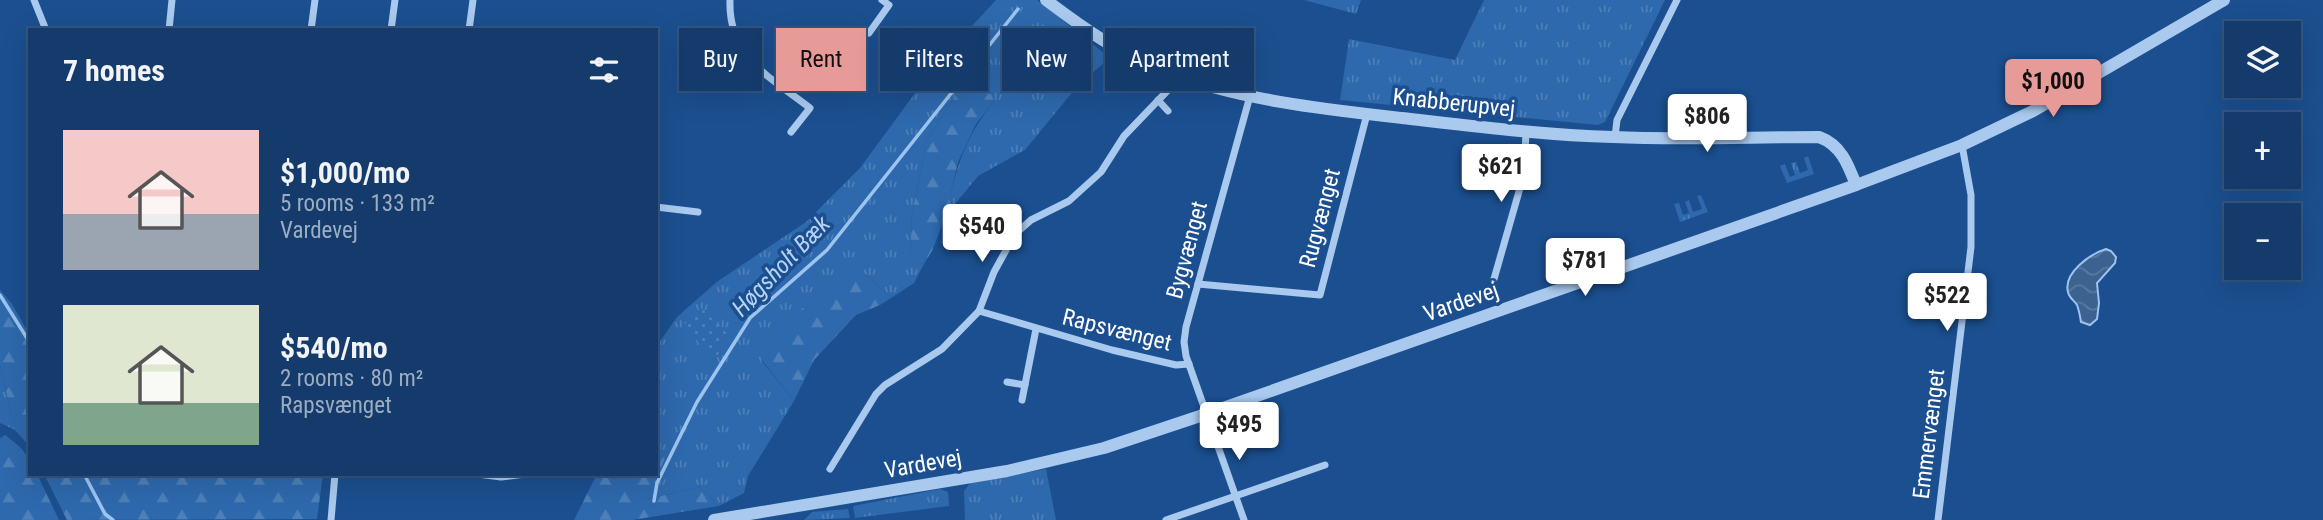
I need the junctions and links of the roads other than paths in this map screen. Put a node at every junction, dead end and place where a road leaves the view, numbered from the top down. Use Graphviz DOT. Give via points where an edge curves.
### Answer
graph roads {
  1 [pos="34,0"];
  2 [pos="172,0"];
  3 [pos="315,0"];
  4 [pos="395,0"];
  5 [pos="473,0"];
  6 [pos="730,0"];
  7 [pos="882,0"];
  8 [pos="1046,0"];
  9 [pos="1676,0"];
  10 [pos="2224,0"];
  11 [pos="45,28"];
  12 [pos="169,28"];
  13 [pos="311,28"];
  14 [pos="391,28"];
  15 [pos="469,28"];
  16 [pos="869,33"];
  17 [pos="1167,91"];
  18 [pos="1250,96"];
  19 [pos="1158,100"];
  20 [pos="1168,111"];
  21 [pos="1367,114"];
  22 [pos="791,132"];
  23 [pos="1525,132"];
  24 [pos="1615,137"];
  25 [pos="1962,145"];
  26 [pos="1856,185"];
  27 [pos="658,206"];
  28 [pos="698,212"];
  29 [pos="1494,279"];
  30 [pos="1198,284"];
  31 [pos="979,312"];
  32 [pos="1036,329"];
  33 [pos="1189,364"];
  34 [pos="1007,382"];
  35 [pos="1025,385"];
  36 [pos="1022,400"];
  37 [pos="1206,414"];
  38 [pos="1325,465"];
  39 [pos="830,469"];
  40 [pos="335,476"];
  41 [pos="1237,495"];
  42 [pos="789,514"];
  43 [pos="331,520"];
  44 [pos="715,520"];
  45 [pos="1166,520"];
  46 [pos="1244,520"];
  47 [pos="1938,520"];
  1 -- 11 [label="street"];
  2 -- 12 [label="street"];
  3 -- 13 [label="street"];
  4 -- 14 [label="street"];
  5 -- 15 [label="street"];
  6 -- 22 [label="street" via="732,28 751,63 810,108"];
  7 -- 16 [label="street" via="889,5"];
  8 -- 18 [label="street, Knabberupvej" via="1087,32 1161,70"];
  9 -- 24 [label="street" via="1617,120"];
  10 -- 25 [label="street, Vardevej" via="2032,111"];
  17 -- 19 [label="street"];
  18 -- 21 [label="street, Knabberupvej"];
  18 -- 30 [label="street, Bygvænget"];
  19 -- 20 [label="street"];
  19 -- 31 [label="street" via="1124,136 1101,172 1069,201 1031,220 1015,234"];
  21 -- 23 [label="street, Knabberupvej"];
  21 -- 30 [label="street, Rugvænget" via="1320,295"];
  23 -- 24 [label="street, Knabberupvej"];
  23 -- 29 [label="street" via="1524,174"];
  24 -- 26 [label="street, Knabberupvej" via="1819,137 1833,142"];
  25 -- 26 [label="street, Vardevej"];
  25 -- 47 [label="street, Emmervænget" via="1971,195 1971,247"];
  26 -- 37 [label="street, Vardevej"];
  27 -- 28 [label="street"];
  30 -- 33 [label="street, Bygvænget" via="1184,342"];
  31 -- 32 [label="street, Rapsvænget"];
  31 -- 39 [label="street" via="942,349 876,394"];
  32 -- 33 [label="street, Rapsvænget" via="1176,365"];
  32 -- 35 [label="street, Rapsvænget"];
  33 -- 37 [label="street, Bygvænget"];
  34 -- 35 [label="street"];
  35 -- 36 [label="street, Rapsvænget"];
  37 -- 41 [label="street, Bygvænget"];
  37 -- 42 [label="street, Vardevej" via="1045,463"];
  38 -- 41 [label="street"];
  40 -- 43 [label="street"];
  41 -- 45 [label="street"];
  41 -- 46 [label="street, Bygvænget"];
  42 -- 44 [label="street, Vardevej"];
}
